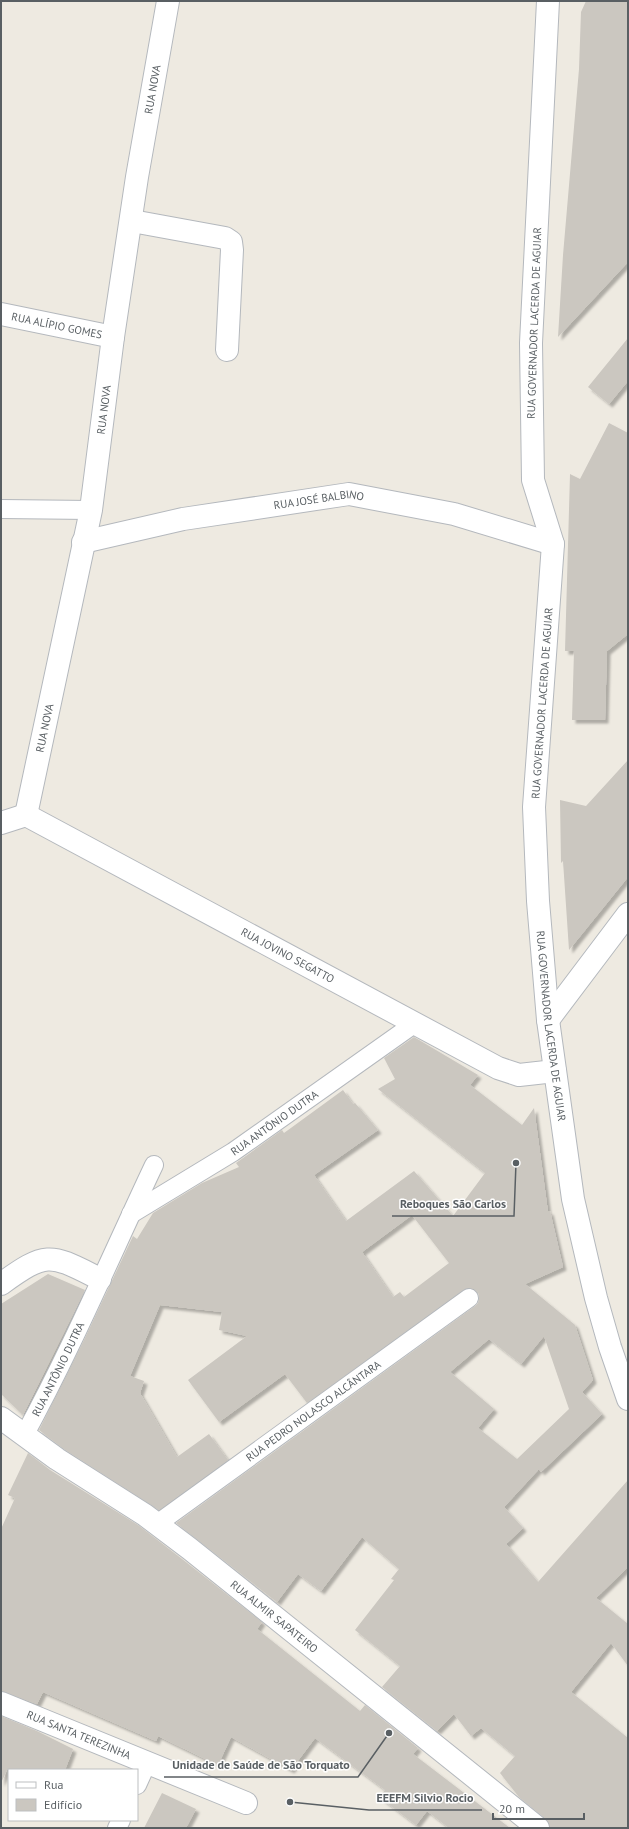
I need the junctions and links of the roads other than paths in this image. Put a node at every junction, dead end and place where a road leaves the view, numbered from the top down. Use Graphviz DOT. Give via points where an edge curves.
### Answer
graph roads {
  1 [pos="168,1"];
  2 [pos="548,1"];
  3 [pos="132,221"];
  4 [pos="1,314"];
  5 [pos="113,337"];
  6 [pos="227,350"];
  7 [pos="1,509"];
  8 [pos="91,510"];
  9 [pos="83,542"];
  10 [pos="553,544"];
  11 [pos="26,816"];
  12 [pos="1,823"];
  13 [pos="628,914"];
  14 [pos="548,1020"];
  15 [pos="414,1024"];
  16 [pos="555,1071"];
  17 [pos="154,1165"];
  18 [pos="131,1214"];
  19 [pos="100,1279"];
  20 [pos="1,1284"];
  21 [pos="469,1298"];
  22 [pos="628,1400"];
  23 [pos="1,1418"];
  24 [pos="24,1436"];
  25 [pos="157,1524"];
  26 [pos="1,1703"];
  27 [pos="147,1763"];
  28 [pos="138,1783"];
  29 [pos="246,1803"];
  30 [pos="538,1828"];
  1 -- 3 [label="street, RUA NOVA" via="137,177"];
  2 -- 10 [label="street, RUA GOVERNADOR LACERDA DE AGUIAR" via="531,343 531,414 533,480"];
  3 -- 5 [label="street, RUA NOVA"];
  3 -- 6 [label="street" via="225,238 231,242"];
  4 -- 5 [label="street, RUA ALÍPIO GOMES"];
  5 -- 8 [label="street, RUA NOVA"];
  7 -- 8 [label="lane"];
  8 -- 9 [label="street, RUA NOVA"];
  9 -- 10 [label="street, RUA JOSÉ BALBINO" via="183,519 349,494 454,514"];
  9 -- 11 [label="street, RUA NOVA"];
  10 -- 14 [label="street, RUA GOVERNADOR LACERDA DE AGUIAR" via="534,807 538,901"];
  11 -- 12 [label="street"];
  11 -- 15 [label="street, RUA JOVINO SEGATTO"];
  13 -- 14 [label="street"];
  14 -- 16 [label="street, RUA GOVERNADOR LACERDA DE AGUIAR"];
  15 -- 16 [label="street, RUA JOVINO SEGATTO" via="510,1073 529,1075"];
  15 -- 18 [label="lane, RUA ANTÔNIO DUTRA" via="234,1152"];
  16 -- 22 [label="street, RUA GOVERNADOR LACERDA DE AGUIAR" via="565,1149 584,1248 610,1347"];
  17 -- 18 [label="lane, RUA ANTÔNIO DUTRA"];
  18 -- 19 [label="lane, RUA ANTÔNIO DUTRA"];
  19 -- 20 [label="street" via="62,1260 50,1259 32,1263"];
  19 -- 24 [label="lane, RUA ANTÔNIO DUTRA" via="55,1379"];
  21 -- 25 [label="lane, RUA PEDRO NOLASCO ALCÂNTARA"];
  23 -- 24 [label="street, RUA ALMIR SAPATEIRO"];
  24 -- 25 [label="street, RUA ALMIR SAPATEIRO"];
  25 -- 30 [label="street, RUA ALMIR SAPATEIRO"];
  26 -- 27 [label="street, RUA SANTA TEREZINHA"];
  27 -- 28 [label="lane"];
  27 -- 29 [label="street, RUA SANTA TEREZINHA"];
}
